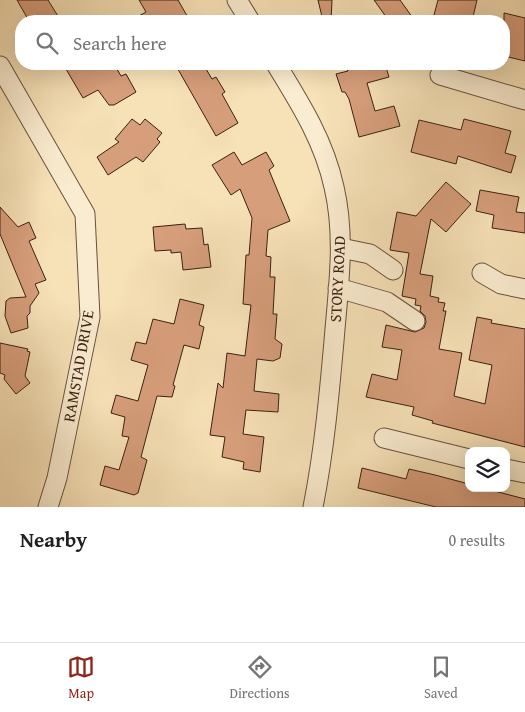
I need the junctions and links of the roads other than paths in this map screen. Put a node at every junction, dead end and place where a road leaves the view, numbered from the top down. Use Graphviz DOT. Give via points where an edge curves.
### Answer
graph roads {
  1 [pos="236,0"];
  2 [pos="246,15"];
  3 [pos="0,66"];
  4 [pos="280,70"];
  5 [pos="440,75"];
  6 [pos="525,100"];
  7 [pos="341,248"];
  8 [pos="393,270"];
  9 [pos="482,273"];
  10 [pos="338,288"];
  11 [pos="525,290"];
  12 [pos="416,321"];
  13 [pos="384,438"];
  14 [pos="465,458"];
  15 [pos="510,470"];
  16 [pos="525,473"];
  17 [pos="48,507"];
  18 [pos="313,507"];
  1 -- 2 [label="street"];
  3 -- 17 [label="street, RAMSTAD DRIVE" via="86,214 90,317 57,478"];
  4 -- 7 [label="street, STORY ROAD" via="315,129 327,161 340,216"];
  5 -- 6 [label="street"];
  7 -- 8 [label="street" via="370,254"];
  7 -- 10 [label="street, STORY ROAD"];
  9 -- 11 [label="street" via="501,284"];
  10 -- 12 [label="street" via="388,302"];
  10 -- 18 [label="street, STORY ROAD" via="323,456"];
  13 -- 14 [label="street"];
  15 -- 16 [label="street"];
}
